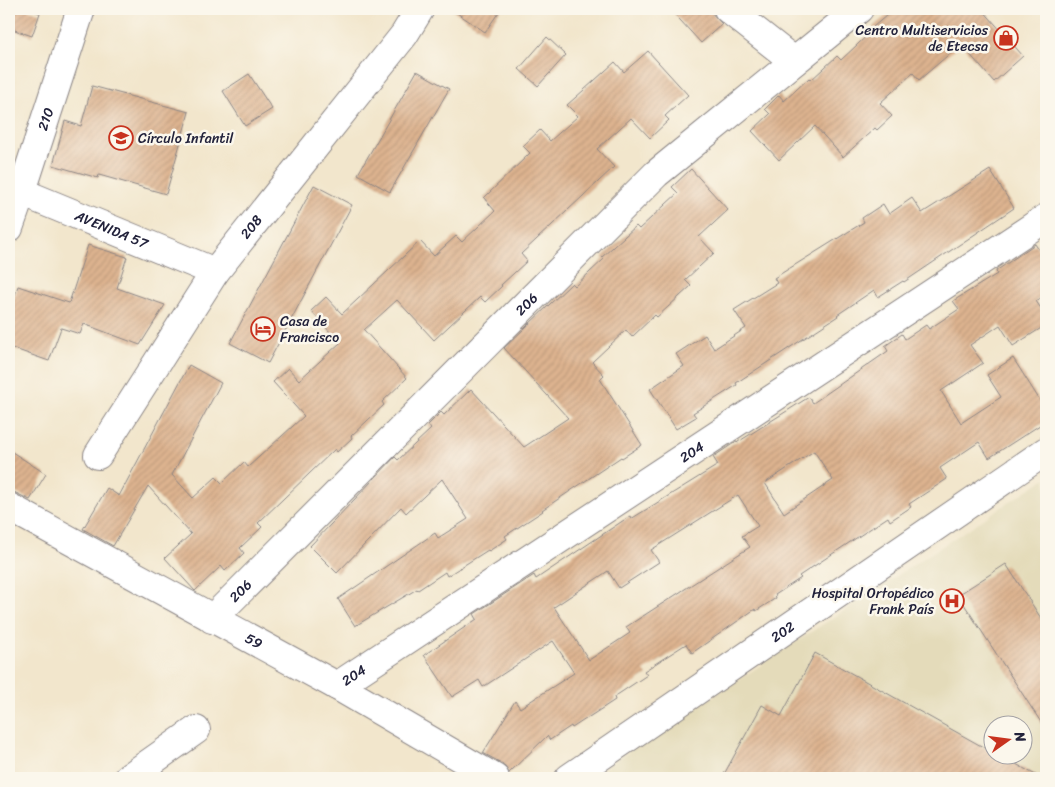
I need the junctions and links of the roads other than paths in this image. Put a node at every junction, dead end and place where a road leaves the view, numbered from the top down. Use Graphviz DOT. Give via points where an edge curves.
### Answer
graph roads {
  1 [pos="81,9"];
  2 [pos="420,9"];
  3 [pos="728,9"];
  4 [pos="859,9"];
  5 [pos="794,61"];
  6 [pos="16,189"];
  7 [pos="1046,218"];
  8 [pos="9,228"];
  9 [pos="215,272"];
  10 [pos="1046,451"];
  11 [pos="98,456"];
  12 [pos="9,507"];
  13 [pos="212,619"];
  14 [pos="337,686"];
  15 [pos="196,730"];
  16 [pos="588,774"];
  17 [pos="128,778"];
  18 [pos="495,778"];
  1 -- 6 [label="street, 210"];
  2 -- 9 [label="street, 208" via="404,35"];
  3 -- 5 [label="street"];
  4 -- 5 [label="street, 206"];
  5 -- 13 [label="street, 206" via="656,174"];
  6 -- 8 [label="street, 210"];
  6 -- 9 [label="street, AVENIDA 57"];
  7 -- 14 [label="street, 204"];
  9 -- 11 [label="street, 208"];
  10 -- 16 [label="street, 202"];
  12 -- 13 [label="street, 59"];
  13 -- 14 [label="street, 59"];
  14 -- 18 [label="street, 59"];
  15 -- 17 [label="street"];
}
